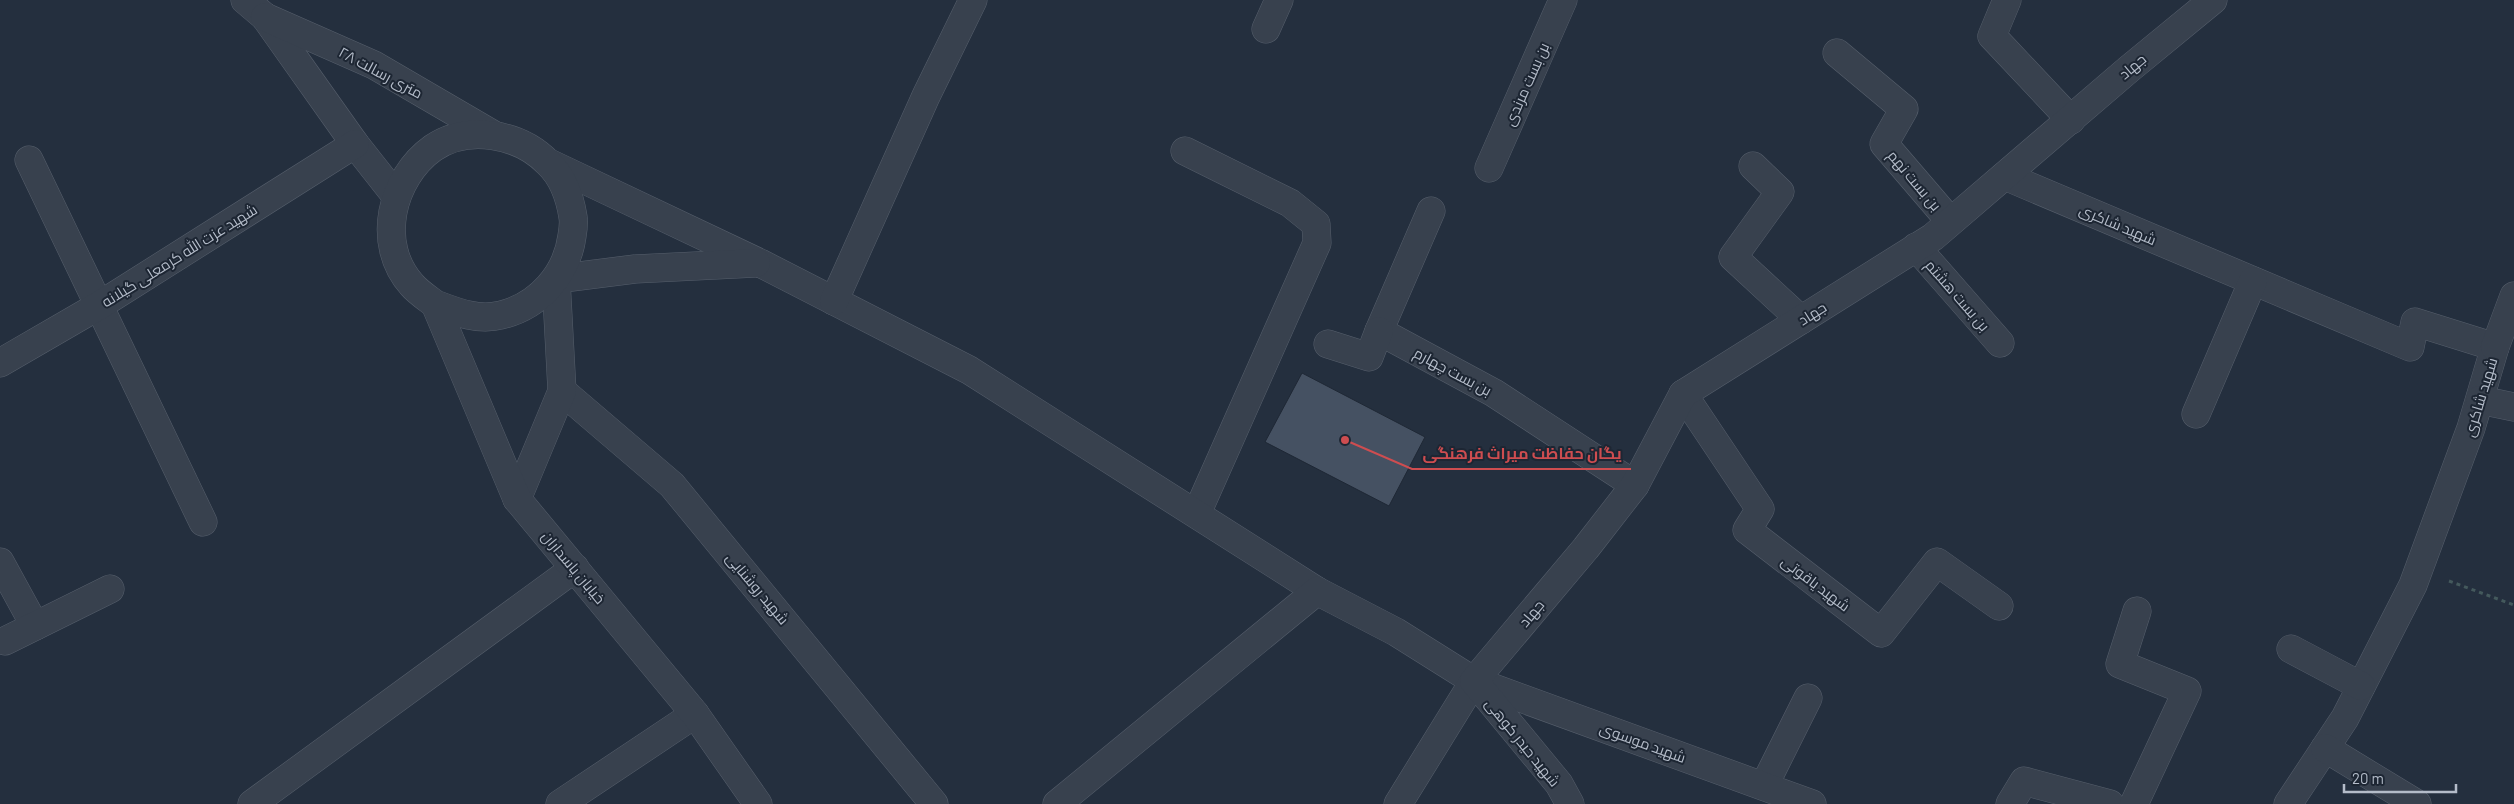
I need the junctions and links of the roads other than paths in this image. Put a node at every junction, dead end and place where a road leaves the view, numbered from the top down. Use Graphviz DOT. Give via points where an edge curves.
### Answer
graph roads {
  1 [pos="973,0"];
  2 [pos="1279,0"];
  3 [pos="1563,0"];
  4 [pos="2006,0"];
  5 [pos="2213,0"];
  6 [pos="255,8"];
  7 [pos="1266,30"];
  8 [pos="1837,53"];
  9 [pos="2071,120"];
  10 [pos="494,135"];
  11 [pos="356,144"];
  12 [pos="1185,151"];
  13 [pos="29,160"];
  14 [pos="549,163"];
  15 [pos="1753,166"];
  16 [pos="1489,168"];
  17 [pos="2005,176"];
  18 [pos="396,196"];
  19 [pos="1431,211"];
  20 [pos="1950,221"];
  21 [pos="1916,247"];
  22 [pos="760,263"];
  23 [pos="556,279"];
  24 [pos="2253,281"];
  25 [pos="2514,296"];
  26 [pos="834,301"];
  27 [pos="435,304"];
  28 [pos="100,305"];
  29 [pos="1801,320"];
  30 [pos="1379,331"];
  31 [pos="2000,343"];
  32 [pos="1328,344"];
  33 [pos="2495,347"];
  34 [pos="0,363"];
  35 [pos="562,391"];
  36 [pos="1683,394"];
  37 [pos="2480,400"];
  38 [pos="2514,407"];
  39 [pos="2196,414"];
  40 [pos="1636,485"];
  41 [pos="517,499"];
  42 [pos="1197,513"];
  43 [pos="204,522"];
  44 [pos="0,562"];
  45 [pos="575,568"];
  46 [pos="110,589"];
  47 [pos="1317,591"];
  48 [pos="1999,606"];
  49 [pos="2137,610"];
  50 [pos="35,626"];
  51 [pos="5,641"];
  52 [pos="2291,649"];
  53 [pos="1474,681"];
  54 [pos="2361,686"];
  55 [pos="1808,698"];
  56 [pos="695,714"];
  57 [pos="2325,748"];
  58 [pos="1764,786"];
  59 [pos="252,804"];
  60 [pos="560,804"];
  61 [pos="758,804"];
  62 [pos="934,804"];
  63 [pos="1057,804"];
  64 [pos="1398,804"];
  65 [pos="1570,804"];
  66 [pos="1812,804"];
  67 [pos="2010,804"];
  68 [pos="2110,804"];
  69 [pos="2134,804"];
  70 [pos="2288,804"];
  71 [pos="2417,804"];
  1 -- 26 [label="street"];
  2 -- 7 [label="street"];
  3 -- 16 [label="street, بن بست مرندی"];
  4 -- 9 [label="street" via="1992,36"];
  5 -- 9 [label="street, جهاد"];
  6 -- 10 [label="street, ۲۸ متری رسالت" via="374,65"];
  6 -- 11 [label="street, ۲۸ متری رسالت"];
  8 -- 20 [label="street, بن بست نهم" via="1904,109 1884,144"];
  9 -- 17 [label="street, جهاد"];
  10 -- 14 [label="street" via="524,144"];
  10 -- 18 [label="street" via="463,136 434,148 411,169"];
  11 -- 18 [label="street, ۲۸ متری رسالت"];
  11 -- 28 [label="street, شهید عزت الله کرمعلی گیلانه"];
  12 -- 42 [label="street" via="1290,203 1316,224 1317,243"];
  13 -- 28 [label="street"];
  14 -- 22 [label="street"];
  14 -- 23 [label="street" via="566,189 574,219 570,250"];
  15 -- 29 [label="street" via="1780,192 1733,257"];
  17 -- 20 [label="street, جهاد"];
  17 -- 24 [label="street, شهید شاکری"];
  18 -- 27 [label="street" via="390,226 396,257 411,284"];
  19 -- 30 [label="street"];
  20 -- 21 [label="street, جهاد"];
  21 -- 29 [label="street, جهاد"];
  21 -- 31 [label="street, بن بست هشتم"];
  22 -- 23 [label="street" via="635,269"];
  22 -- 26 [label="street"];
  23 -- 27 [label="street" via="532,302 500,315 467,316"];
  23 -- 35 [label="street"];
  24 -- 33 [label="street, شهید شاکری" via="2410,347 2415,322"];
  24 -- 39 [label="street"];
  25 -- 33 [label="street"];
  26 -- 42 [label="street" via="969,370"];
  27 -- 41 [label="street, خیابان پاسداران"];
  28 -- 34 [label="street, شهید عزت الله کرمعلی گیلانه"];
  28 -- 43 [label="street"];
  29 -- 36 [label="street, جهاد"];
  30 -- 32 [label="street" via="1369,357"];
  30 -- 40 [label="street, بن بست چهارم" via="1494,393"];
  33 -- 37 [label="street, شهید شاکری"];
  35 -- 41 [label="street"];
  35 -- 62 [label="street, شهید روشنایی" via="672,485"];
  36 -- 40 [label="street, جهاد"];
  36 -- 48 [label="street, شهید یاقوتی" via="1760,509 1747,530 1881,633 1937,562"];
  37 -- 38 [label="street"];
  37 -- 54 [label="street, شهید شاکری" via="2413,585"];
  40 -- 53 [label="street, جهاد"];
  41 -- 45 [label="street, خیابان پاسداران"];
  42 -- 47 [label="street"];
  44 -- 50 [label="street"];
  45 -- 56 [label="street, خیابان پاسداران"];
  45 -- 59 [label="street"];
  46 -- 50 [label="street"];
  47 -- 53 [label="street" via="1396,632"];
  47 -- 63 [label="street"];
  49 -- 69 [label="street" via="2120,664 2187,691"];
  50 -- 51 [label="street"];
  52 -- 54 [label="street"];
  53 -- 58 [label="street, شهید موسوی"];
  53 -- 64 [label="street, جهاد"];
  53 -- 65 [label="street, شهید حیدر کوهی" via="1559,784"];
  54 -- 57 [label="street, شهید شاکری"];
  55 -- 58 [label="street"];
  56 -- 60 [label="street"];
  56 -- 61 [label="street, خیابان پاسداران"];
  57 -- 70 [label="street, شهید شاکری"];
  57 -- 71 [label="street"];
  58 -- 66 [label="street, شهید موسوی"];
  67 -- 68 [label="street" via="2024,781"];
}
